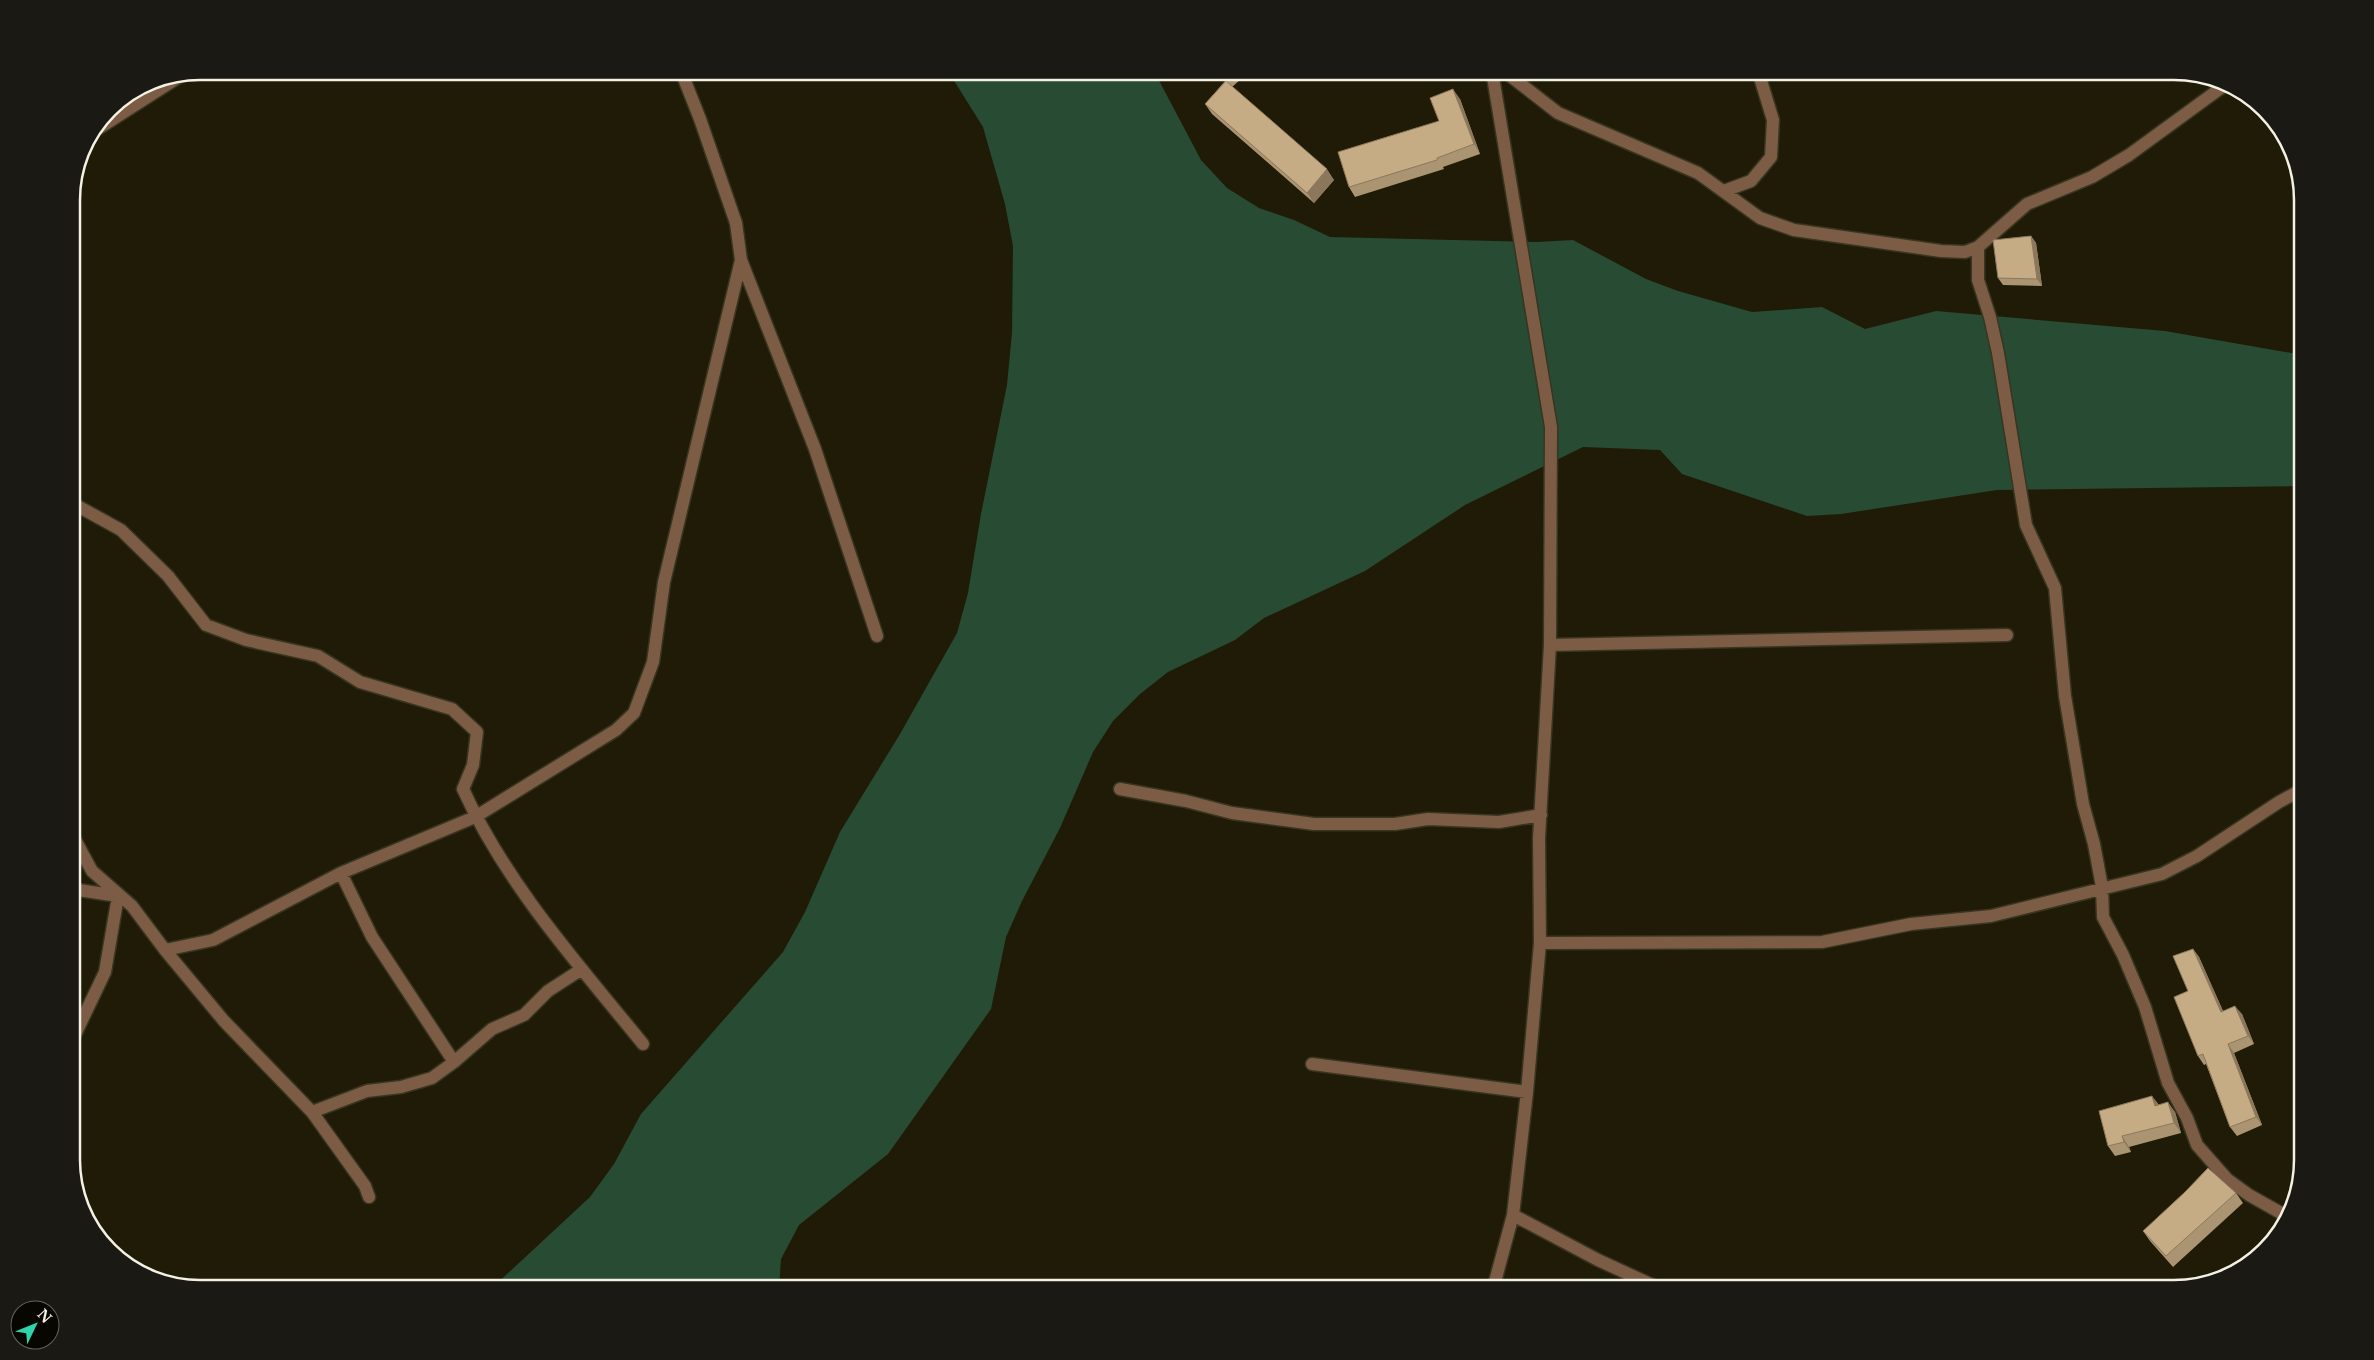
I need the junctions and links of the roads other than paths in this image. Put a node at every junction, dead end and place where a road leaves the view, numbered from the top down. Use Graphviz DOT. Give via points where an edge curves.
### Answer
graph roads {
  1 [pos="685,80"];
  2 [pos="1494,80"];
  3 [pos="1516,80"];
  4 [pos="1761,80"];
  5 [pos="167,84"];
  6 [pos="2219,89"];
  7 [pos="111,120"];
  8 [pos="1724,191"];
  9 [pos="1978,247"];
  10 [pos="741,260"];
  11 [pos="80,508"];
  12 [pos="2007,635"];
  13 [pos="877,636"];
  14 [pos="1550,645"];
  15 [pos="1120,789"];
  16 [pos="2294,794"];
  17 [pos="1540,815"];
  18 [pos="475,817"];
  19 [pos="80,849"];
  20 [pos="341,873"];
  21 [pos="2102,887"];
  22 [pos="80,889"];
  23 [pos="118,896"];
  24 [pos="1540,943"];
  25 [pos="165,950"];
  26 [pos="582,969"];
  27 [pos="80,1024"];
  28 [pos="643,1044"];
  29 [pos="454,1062"];
  30 [pos="1312,1064"];
  31 [pos="1527,1092"];
  32 [pos="312,1112"];
  33 [pos="369,1197"];
  34 [pos="2281,1213"];
  35 [pos="1513,1215"];
  36 [pos="1495,1280"];
  37 [pos="1642,1280"];
  1 -- 10 [label="street" via="736,223"];
  2 -- 14 [label="street" via="1552,427"];
  3 -- 8 [label="street" via="1558,112 1698,173"];
  4 -- 8 [label="street" via="1774,120 1771,157 1751,181"];
  5 -- 7 [label="street"];
  6 -- 9 [label="street" via="2128,155 2092,176 2028,204"];
  8 -- 9 [label="street" via="1760,218 1794,230 1942,251 1965,252"];
  9 -- 21 [label="street" via="1978,280 1998,353 2026,525 2055,588 2065,696 2083,804"];
  10 -- 13 [label="street" via="816,449"];
  10 -- 18 [label="street" via="664,582 653,662 634,713 616,730"];
  11 -- 18 [label="street" via="120,530 168,576 206,625 246,640 318,656 360,682 452,709 477,732 473,765 463,789"];
  12 -- 14 [label="street"];
  14 -- 17 [label="street"];
  15 -- 17 [label="street" via="1232,813 1314,824 1395,824 1428,819 1499,822"];
  16 -- 21 [label="street" via="2197,856 2162,874"];
  17 -- 24 [label="street"];
  18 -- 20 [label="street"];
  18 -- 26 [label="street" via="534,908"];
  19 -- 23 [label="street" via="92,871"];
  20 -- 25 [label="street" via="213,940"];
  20 -- 29 [label="street" via="372,937"];
  21 -- 24 [label="street" via="1991,916 1911,924 1822,942"];
  21 -- 34 [label="street" via="2104,917 2145,1007 2168,1083 2198,1145 2227,1179"];
  22 -- 23 [label="street"];
  23 -- 25 [label="street" via="132,906"];
  23 -- 27 [label="street" via="105,972"];
  24 -- 31 [label="street"];
  25 -- 32 [label="street" via="224,1021"];
  26 -- 28 [label="street"];
  26 -- 29 [label="street" via="548,991 524,1015 492,1030"];
  29 -- 32 [label="street" via="432,1078 401,1087 367,1091"];
  30 -- 31 [label="street"];
  31 -- 35 [label="street"];
  32 -- 33 [label="street"];
  35 -- 36 [label="street"];
  35 -- 37 [label="street"];
}
